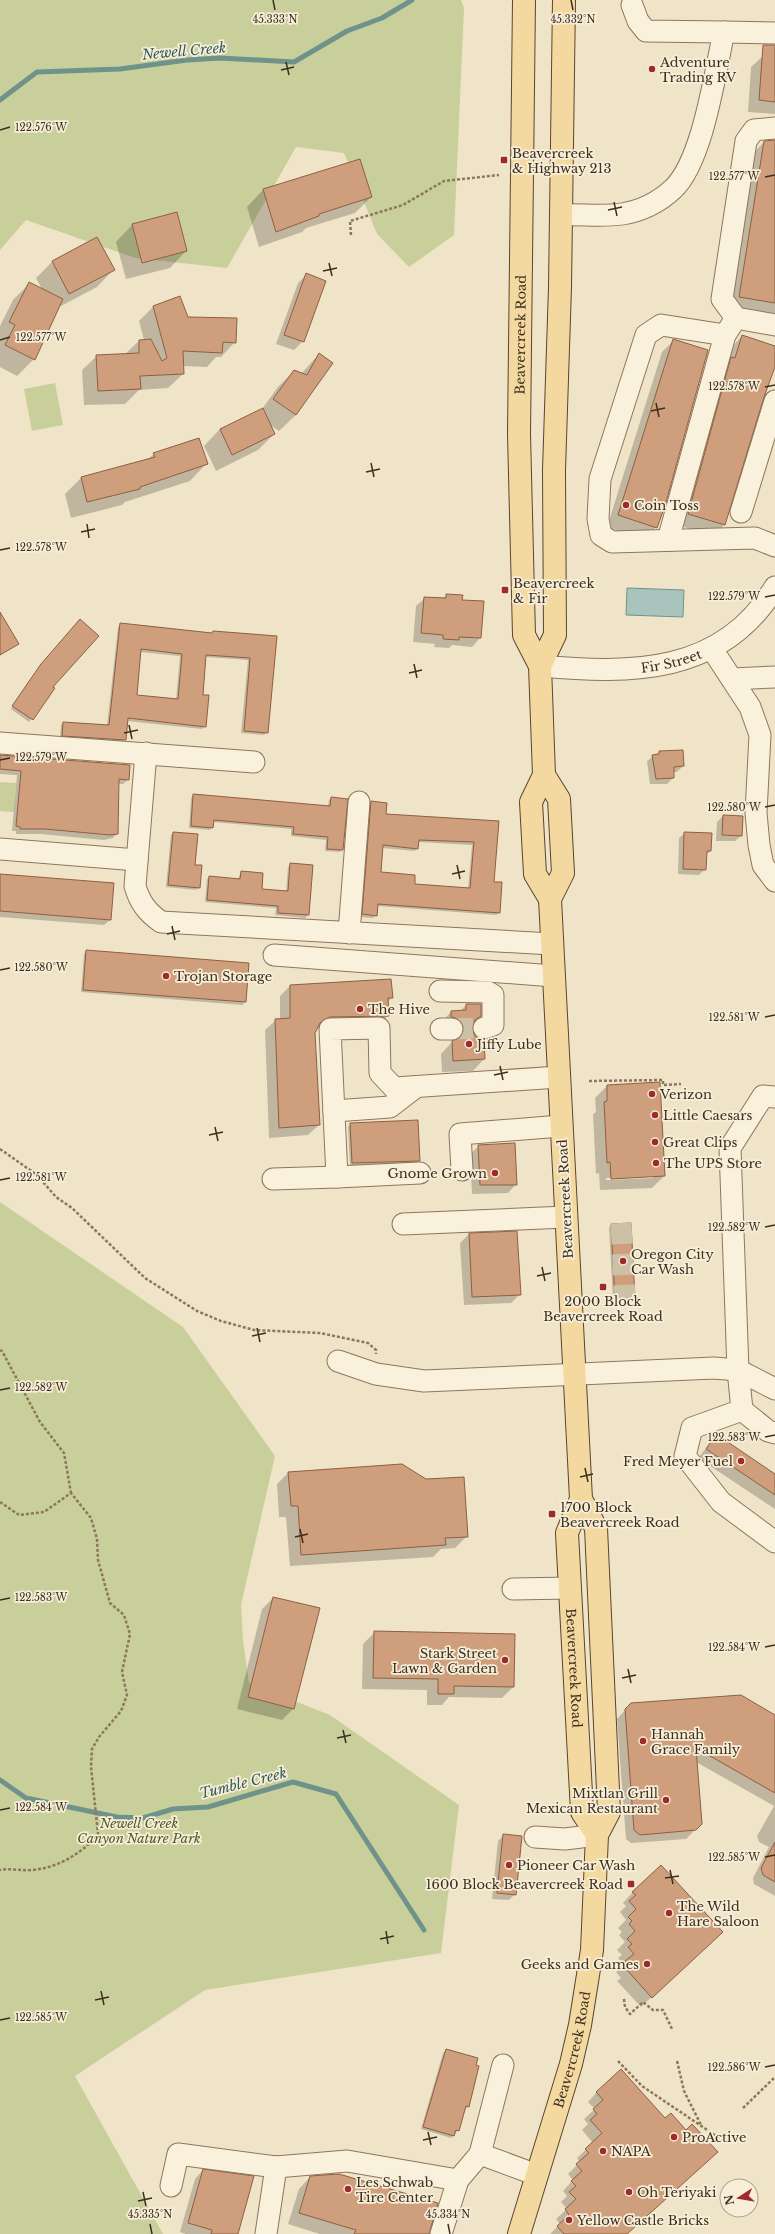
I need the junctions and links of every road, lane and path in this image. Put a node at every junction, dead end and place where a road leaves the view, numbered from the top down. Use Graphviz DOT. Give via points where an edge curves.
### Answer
graph roads {
  1 [pos="524,0"];
  2 [pos="564,0"];
  3 [pos="632,5"];
  4 [pos="724,32"];
  5 [pos="775,33"];
  6 [pos="775,128"];
  7 [pos="499,175"];
  8 [pos="561,215"];
  9 [pos="351,235"];
  10 [pos="775,325"];
  11 [pos="730,326"];
  12 [pos="775,401"];
  13 [pos="741,512"];
  14 [pos="668,540"];
  15 [pos="775,546"];
  16 [pos="775,587"];
  17 [pos="712,649"];
  18 [pos="540,666"];
  19 [pos="775,677"];
  20 [pos="732,679"];
  21 [pos="0,743"];
  22 [pos="146,753"];
  23 [pos="254,762"];
  24 [pos="544,775"];
  25 [pos="359,802"];
  26 [pos="0,850"];
  27 [pos="137,860"];
  28 [pos="775,881"];
  29 [pos="550,899"];
  30 [pos="348,933"];
  31 [pos="552,944"];
  32 [pos="274,955"];
  33 [pos="554,976"];
  34 [pos="440,991"];
  35 [pos="484,1028"];
  36 [pos="559,1077"];
  37 [pos="589,1081"];
  38 [pos="681,1084"];
  39 [pos="416,1087"];
  40 [pos="775,1097"];
  41 [pos="334,1111"];
  42 [pos="561,1126"];
  43 [pos="0,1149"];
  44 [pos="462,1170"];
  45 [pos="420,1173"];
  46 [pos="337,1177"];
  47 [pos="273,1178"];
  48 [pos="566,1217"];
  49 [pos="403,1224"];
  50 [pos="278,1332"];
  51 [pos="1,1349"];
  52 [pos="338,1361"];
  53 [pos="738,1370"];
  54 [pos="574,1374"];
  55 [pos="775,1389"];
  56 [pos="742,1410"];
  57 [pos="775,1433"];
  58 [pos="71,1493"];
  59 [pos="581,1500"];
  60 [pos="0,1502"];
  61 [pos="775,1542"];
  62 [pos="570,1588"];
  63 [pos="513,1590"];
  64 [pos="606,1722"];
  65 [pos="597,1835"];
  66 [pos="535,1837"];
  67 [pos="0,1870"];
  68 [pos="624,1999"];
  69 [pos="672,2029"];
  70 [pos="618,2061"];
  71 [pos="677,2061"];
  72 [pos="503,2066"];
  73 [pos="775,2078"];
  74 [pos="742,2108"];
  75 [pos="703,2127"];
  76 [pos="731,2128"];
  77 [pos="480,2154"];
  78 [pos="276,2168"];
  79 [pos="537,2175"];
  80 [pos="458,2180"];
  81 [pos="171,2186"];
  82 [pos="266,2234"];
  83 [pos="441,2234"];
  84 [pos="519,2234"];
  1 -- 18 [label="main road, Beavercreek Road" via="519,380 521,536 524,635"];
  2 -- 8 [label="main road, Beavercreek Road"];
  3 -- 4 [label="street" via="638,21 646,31"];
  4 -- 5 [label="street"];
  4 -- 8 [label="street" via="701,136 688,166 674,188 655,204 622,214"];
  6 -- 11 [label="street" via="754,130 746,141 722,299"];
  7 -- 9 [label="path" via="444,181 403,205 350,221"];
  8 -- 18 [label="main road, Beavercreek Road" via="554,470 555,635"];
  10 -- 11 [label="street"];
  11 -- 14 [label="street"];
  11 -- 14 [label="street" via="661,325 646,335 600,479 598,519 601,535 612,542"];
  12 -- 13 [label="street"];
  14 -- 15 [label="street" via="755,538"];
  16 -- 17 [label="street, Fir Street" via="766,603 742,627"];
  17 -- 18 [label="street, Fir Street" via="679,662 644,668 580,669"];
  17 -- 20 [label="street"];
  18 -- 24 [label="main road, Beavercreek Road"];
  19 -- 20 [label="street"];
  20 -- 28 [label="street" via="750,707 760,735 756,813 759,845 763,865"];
  21 -- 22 [label="street"];
  22 -- 23 [label="street"];
  22 -- 27 [label="street"];
  24 -- 29 [label="main road, Beavercreek Road" via="531,802 535,874"];
  24 -- 29 [label="main road, Beavercreek Road" via="559,799 563,873"];
  25 -- 30 [label="street"];
  26 -- 27 [label="street"];
  27 -- 30 [label="street" via="135,886 140,901 148,913 161,922"];
  29 -- 31 [label="main road, Beavercreek Road"];
  30 -- 31 [label="street"];
  31 -- 33 [label="main road, Beavercreek Road"];
  32 -- 33 [label="street"];
  33 -- 36 [label="main road, Beavercreek Road"];
  34 -- 35 [label="street" via="488,992 493,995 493,1025"];
  36 -- 39 [label="street"];
  36 -- 42 [label="main road, Beavercreek Road"];
  37 -- 38 [label="path" via="663,1080 663,1085"];
  39 -- 41 [label="street" via="390,1107"];
  39 -- 41 [label="street" via="394,1088 380,1073 379,1028 330,1029"];
  40 -- 53 [label="street" via="763,1096 730,1148"];
  41 -- 46 [label="street"];
  42 -- 44 [label="street" via="460,1134"];
  42 -- 48 [label="main road, Beavercreek Road"];
  43 -- 50 [label="path" via="26,1166 56,1197 72,1208 145,1278 172,1296 221,1321 254,1330"];
  45 -- 46 [label="street"];
  46 -- 47 [label="street"];
  48 -- 49 [label="street"];
  48 -- 54 [label="main road, Beavercreek Road"];
  51 -- 58 [label="path" via="40,1422 64,1453"];
  52 -- 54 [label="street" via="376,1374 424,1381"];
  53 -- 54 [label="street" via="714,1368"];
  53 -- 55 [label="street"];
  53 -- 56 [label="street"];
  54 -- 59 [label="main road, Beavercreek Road"];
  56 -- 57 [label="street" via="768,1431"];
  56 -- 61 [label="street" via="692,1428 685,1456 721,1502"];
  58 -- 60 [label="path" via="44,1512 19,1515"];
  58 -- 67 [label="path" via="91,1518 97,1538 98,1560 110,1603 124,1615 130,1634 122,1672 127,1695 121,1711 92,1749 91,1767 98,1831 89,1846 66,1861 32,1870"];
  59 -- 62 [label="main road, Beavercreek Road" via="567,1533"];
  59 -- 64 [label="main road, Beavercreek Road" via="596,1528"];
  62 -- 63 [label="street"];
  62 -- 64 [label="main road" via="580,1591 587,1605 591,1675"];
  62 -- 65 [label="main road, Beavercreek Road" via="582,1812"];
  64 -- 65 [label="main road, Beavercreek Road" via="610,1812"];
  65 -- 66 [label="street" via="565,1839"];
  65 -- 79 [label="main road, Beavercreek Road" via="592,1944 580,2025 571,2064"];
  68 -- 69 [label="path" via="625,2007 630,2014 643,2002 653,2010 663,2010"];
  70 -- 75 [label="path" via="637,2082"];
  71 -- 75 [label="path" via="687,2098"];
  72 -- 77 [label="street"];
  73 -- 74 [label="path"];
  75 -- 76 [label="path" via="725,2142"];
  77 -- 79 [label="street"];
  77 -- 80 [label="street"];
  78 -- 80 [label="street" via="347,2161"];
  78 -- 81 [label="street" via="178,2154"];
  78 -- 82 [label="street"];
  79 -- 84 [label="main road, Beavercreek Road"];
  80 -- 83 [label="street"];
}
